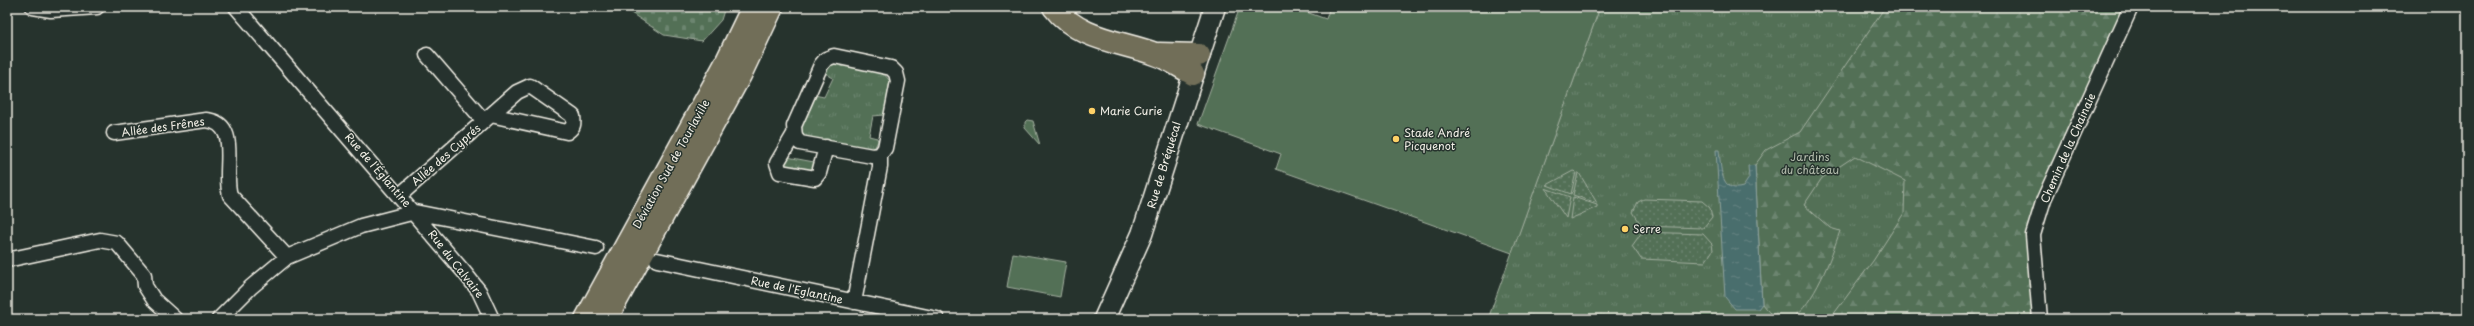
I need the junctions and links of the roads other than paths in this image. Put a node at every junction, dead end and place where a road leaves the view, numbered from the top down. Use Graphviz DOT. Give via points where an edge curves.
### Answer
graph roads {
  1 [pos="33,7"];
  2 [pos="97,7"];
  3 [pos="236,7"];
  4 [pos="753,7"];
  5 [pos="772,7"];
  6 [pos="1054,7"];
  7 [pos="1215,7"];
  8 [pos="2132,7"];
  9 [pos="427,55"];
  10 [pos="1196,64"];
  11 [pos="487,118"];
  12 [pos="114,133"];
  13 [pos="794,134"];
  14 [pos="826,148"];
  15 [pos="880,155"];
  16 [pos="400,195"];
  17 [pos="414,212"];
  18 [pos="596,248"];
  19 [pos="287,258"];
  20 [pos="7,260"];
  21 [pos="657,260"];
  22 [pos="854,302"];
  23 [pos="174,319"];
  24 [pos="219,319"];
  25 [pos="492,319"];
  26 [pos="586,319"];
  27 [pos="606,319"];
  28 [pos="937,319"];
  29 [pos="1104,319"];
  30 [pos="2040,319"];
  1 -- 2 [label="street" via="51,10"];
  3 -- 16 [label="street, Rue de l'Églantine"];
  4 -- 26 [label="highway, Déviation Sud de Tourlaville" via="725,65"];
  5 -- 27 [label="highway, Déviation Sud de Tourlaville" via="740,75"];
  6 -- 10 [label="highway" via="1067,20 1092,35"];
  7 -- 10 [label="street, Rue de Bréquécal"];
  8 -- 30 [label="street, Chemin de la Chainaie" via="2044,199 2033,235"];
  9 -- 11 [label="street"];
  10 -- 29 [label="street, Rue de Bréquécal" via="1142,234"];
  11 -- 11 [label="street, Allée des Cyprés" via="567,132 574,123 573,116 530,86 517,92"];
  11 -- 16 [label="street, Allée des Cyprés"];
  12 -- 19 [label="street, Allée des Frênes" via="206,120 221,125 226,130 228,139 227,185 230,195"];
  13 -- 14 [label="street" via="800,143"];
  13 -- 14 [label="street" via="777,163 780,172 815,178 819,173"];
  13 -- 15 [label="street" via="794,126 826,59 834,56 892,68 898,81 884,148"];
  14 -- 15 [label="street" via="872,156"];
  15 -- 22 [label="street" via="880,167"];
  16 -- 17 [label="street, Rue de l'Églantine"];
  17 -- 18 [label="street, Rue de l'Églantine"];
  17 -- 19 [label="street" via="361,226"];
  17 -- 25 [label="street, Rue du Calvaire" via="479,291"];
  19 -- 24 [label="street" via="251,287"];
  20 -- 23 [label="street" via="100,240 117,243 144,275 146,286 154,300"];
  21 -- 22 [label="street, Rue de l'Eglantine"];
  22 -- 28 [label="street, Rue de l'Eglantine"];
}
